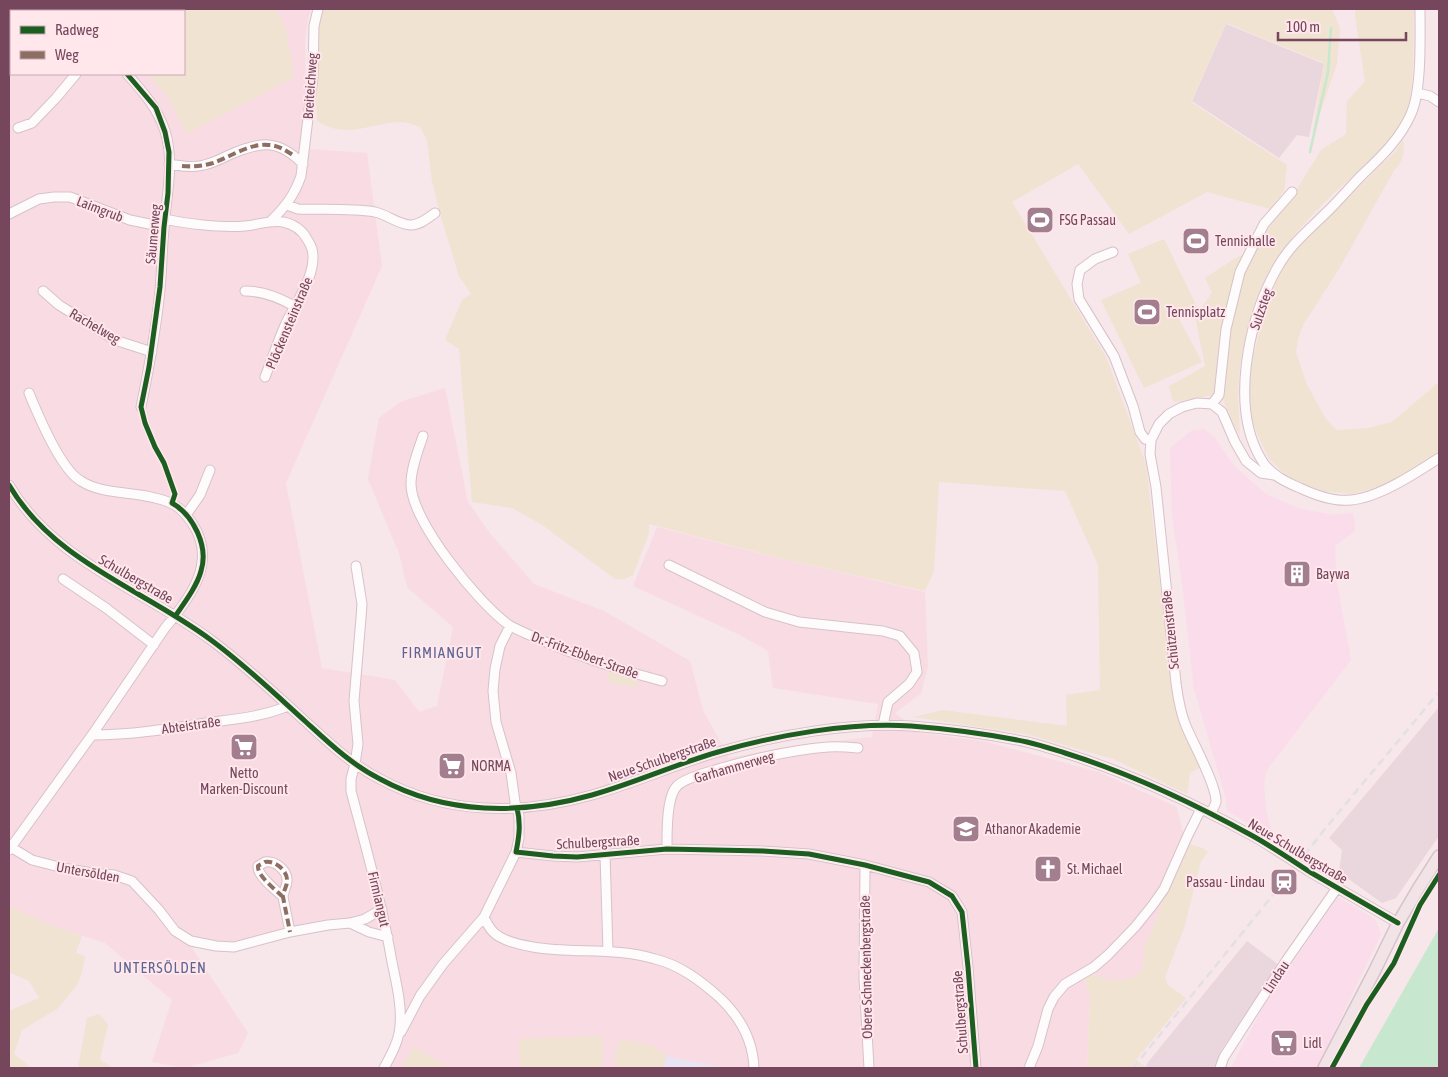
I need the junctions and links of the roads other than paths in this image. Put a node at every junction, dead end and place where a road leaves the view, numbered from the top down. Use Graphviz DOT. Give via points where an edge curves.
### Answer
graph roads {
  1 [pos="318,9"];
  2 [pos="1420,9"];
  3 [pos="75,75"];
  4 [pos="129,75"];
  5 [pos="1417,93"];
  6 [pos="1439,102"];
  7 [pos="18,128"];
  8 [pos="169,164"];
  9 [pos="303,164"];
  10 [pos="1292,192"];
  11 [pos="286,205"];
  12 [pos="435,212"];
  13 [pos="9,214"];
  14 [pos="270,222"];
  15 [pos="164,223"];
  16 [pos="1113,252"];
  17 [pos="43,291"];
  18 [pos="244,291"];
  19 [pos="294,306"];
  20 [pos="152,352"];
  21 [pos="266,377"];
  22 [pos="29,393"];
  23 [pos="1212,404"];
  24 [pos="141,407"];
  25 [pos="423,436"];
  26 [pos="1151,440"];
  27 [pos="1439,458"];
  28 [pos="210,470"];
  29 [pos="1274,475"];
  30 [pos="9,485"];
  31 [pos="186,515"];
  32 [pos="669,565"];
  33 [pos="356,566"];
  34 [pos="63,579"];
  35 [pos="176,615"];
  36 [pos="510,626"];
  37 [pos="154,644"];
  38 [pos="662,681"];
  39 [pos="288,706"];
  40 [pos="883,726"];
  41 [pos="92,735"];
  42 [pos="858,748"];
  43 [pos="355,764"];
  44 [pos="517,808"];
  45 [pos="1201,809"];
  46 [pos="1211,813"];
  47 [pos="9,848"];
  48 [pos="667,849"];
  49 [pos="516,852"];
  50 [pos="605,855"];
  51 [pos="1439,856"];
  52 [pos="864,865"];
  53 [pos="1337,888"];
  54 [pos="283,897"];
  55 [pos="382,909"];
  56 [pos="484,917"];
  57 [pos="350,923"];
  58 [pos="1398,923"];
  59 [pos="290,932"];
  60 [pos="388,937"];
  61 [pos="608,951"];
  62 [pos="399,1036"];
  63 [pos="384,1068"];
  64 [pos="754,1068"];
  65 [pos="869,1068"];
  66 [pos="976,1068"];
  67 [pos="1029,1068"];
  68 [pos="1220,1068"];
  69 [pos="1324,1068"];
  1 -- 9 [label="street, Breiteichweg"];
  2 -- 5 [label="street, Sulzsteg"];
  3 -- 7 [label="street" via="32,123"];
  4 -- 8 [label="street, Säumerweg" via="156,108 166,137"];
  5 -- 6 [label="street"];
  5 -- 29 [label="street, Sulzsteg" via="1412,113 1384,154 1290,247 1275,271 1258,313 1246,363 1245,399 1254,444 1261,460"];
  8 -- 9 [label="street" via="202,166 266,144 284,149"];
  8 -- 15 [label="street, Säumerweg"];
  9 -- 11 [label="street, Breiteichweg" via="297,189"];
  10 -- 23 [label="street, Sulzsteg" via="1264,224 1240,272 1226,329 1219,395"];
  11 -- 12 [label="street" via="377,213 412,225"];
  11 -- 14 [label="street, Breiteichweg"];
  13 -- 15 [label="street, Laimgrub" via="40,199 70,197 130,220"];
  14 -- 15 [label="street, Plöckensteinstraße" via="228,227"];
  14 -- 19 [label="street, Plöckensteinstraße" via="295,226 312,248 313,264 308,282"];
  15 -- 20 [label="street, Säumerweg"];
  16 -- 26 [label="street" via="1080,270 1078,299 1114,356 1140,432 1145,439"];
  17 -- 20 [label="street, Rachelweg" via="59,306 115,340"];
  18 -- 19 [label="street" via="277,297"];
  19 -- 21 [label="street, Plöckensteinstraße"];
  20 -- 24 [label="street, Säumerweg"];
  22 -- 31 [label="street" via="48,436 64,463 80,481 104,490 142,494 172,503"];
  23 -- 26 [label="street" via="1197,403 1169,414 1159,424"];
  23 -- 29 [label="street" via="1222,412 1246,462 1261,473"];
  25 -- 36 [label="street, Dr.-Fritz-Ebbert-Straße" via="412,470 413,499 430,532 463,580"];
  26 -- 46 [label="street, Schützenstraße" via="1176,684 1186,725 1214,793 1216,803"];
  27 -- 29 [label="street, Sulzsteg" via="1370,496 1350,500 1314,495"];
  28 -- 31 [label="street" via="200,495"];
  30 -- 35 [label="street, Schulbergstraße" via="42,529 76,556"];
  31 -- 35 [label="street" via="201,540 203,565"];
  32 -- 40 [label="street" via="765,612 799,622 900,636 914,653 917,672 909,684 888,702"];
  33 -- 43 [label="street" via="362,604 354,701 358,744"];
  34 -- 37 [label="street"];
  35 -- 37 [label="street"];
  35 -- 39 [label="street, Schulbergstraße" via="231,654"];
  36 -- 38 [label="street, Dr.-Fritz-Ebbert-Straße" via="560,649"];
  36 -- 44 [label="street" via="500,646 493,691 496,722"];
  37 -- 41 [label="street"];
  39 -- 41 [label="street, Abteistraße" via="266,714 121,735"];
  39 -- 43 [label="street, Schulbergstraße"];
  40 -- 44 [label="street, Neue Schulbergstraße" via="842,728 764,740 702,757 592,795"];
  40 -- 45 [label="street, Neue Schulbergstraße" via="982,733 1030,742 1099,764"];
  41 -- 47 [label="street"];
  42 -- 48 [label="street, Garhammerweg" via="829,747 786,752 689,779 676,786 670,801"];
  43 -- 44 [label="street, Schulbergstraße" via="395,787 433,801 479,809"];
  43 -- 55 [label="street, Firmiangut" via="351,791"];
  44 -- 49 [label="street" via="520,824"];
  45 -- 46 [label="street, Neue Schulbergstraße"];
  45 -- 67 [label="street" via="1168,881 1152,906 1108,954 1094,967 1065,984 1054,997"];
  46 -- 53 [label="street, Neue Schulbergstraße"];
  47 -- 59 [label="street, Untersölden" via="50,866 114,875 132,881 175,931 191,941 234,947"];
  48 -- 50 [label="street, Schulbergstraße"];
  48 -- 52 [label="street, Schulbergstraße" via="810,854"];
  49 -- 50 [label="street, Schulbergstraße" via="569,857"];
  49 -- 56 [label="street, Firmiangut"];
  50 -- 61 [label="street, Schulbergstraße"];
  51 -- 58 [label="main road"];
  52 -- 65 [label="street, Obere Schneckenbergstraße" via="864,978"];
  52 -- 66 [label="street, Schulbergstraße" via="929,882 952,896 962,912"];
  53 -- 58 [label="street, Neue Schulbergstraße"];
  53 -- 68 [label="street, Lindau" via="1276,976"];
  54 -- 59 [label="street"];
  55 -- 57 [label="street, Untersölden"];
  55 -- 60 [label="street, Firmiangut"];
  56 -- 61 [label="street" via="490,930 509,941 539,948"];
  56 -- 62 [label="street, Firmiangut" via="420,996"];
  57 -- 59 [label="street, Untersölden"];
  57 -- 60 [label="street, Untersölden"];
  58 -- 69 [label="main road"];
  60 -- 62 [label="street, Firmiangut" via="399,1002"];
  61 -- 64 [label="street" via="657,959 689,974 709,989 732,1010 741,1024 750,1042"];
  62 -- 63 [label="street, Firmiangut"];
}
